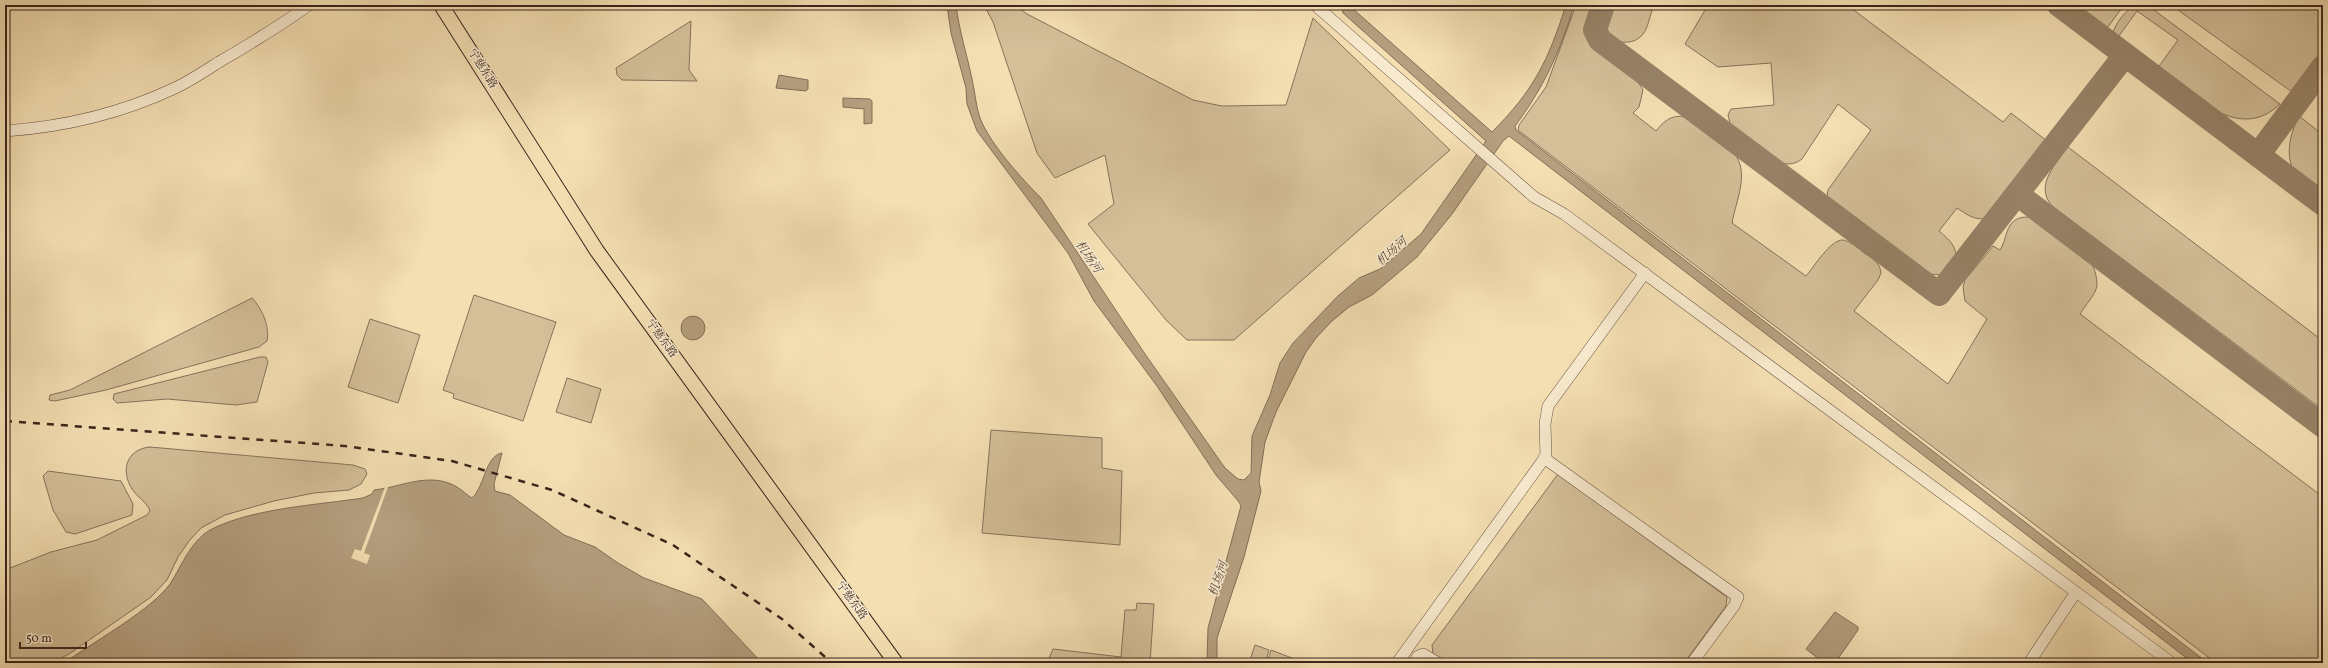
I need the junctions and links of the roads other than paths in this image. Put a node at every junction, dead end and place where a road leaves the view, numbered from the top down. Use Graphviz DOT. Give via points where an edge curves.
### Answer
graph roads {
  1 [pos="309,5"];
  2 [pos="441,5"];
  3 [pos="1315,5"];
  4 [pos="5,131"];
  5 [pos="1645,273"];
  6 [pos="1544,458"];
  7 [pos="2076,592"];
  8 [pos="896,663"];
  9 [pos="1397,663"];
  10 [pos="1414,663"];
  11 [pos="1438,663"];
  12 [pos="1692,663"];
  13 [pos="2029,663"];
  14 [pos="2172,663"];
  1 -- 4 [label="street" via="283,24 175,88 117,110 75,122"];
  2 -- 8 [label="main road, 宁慈东路" via="597,251"];
  3 -- 5 [label="street" via="1509,178"];
  5 -- 6 [label="street" via="1548,406"];
  5 -- 7 [label="street"];
  6 -- 9 [label="street"];
  6 -- 12 [label="street" via="1738,597"];
  7 -- 13 [label="street"];
  7 -- 14 [label="street"];
  10 -- 11 [label="street" via="1418,656 1423,654"];
}
